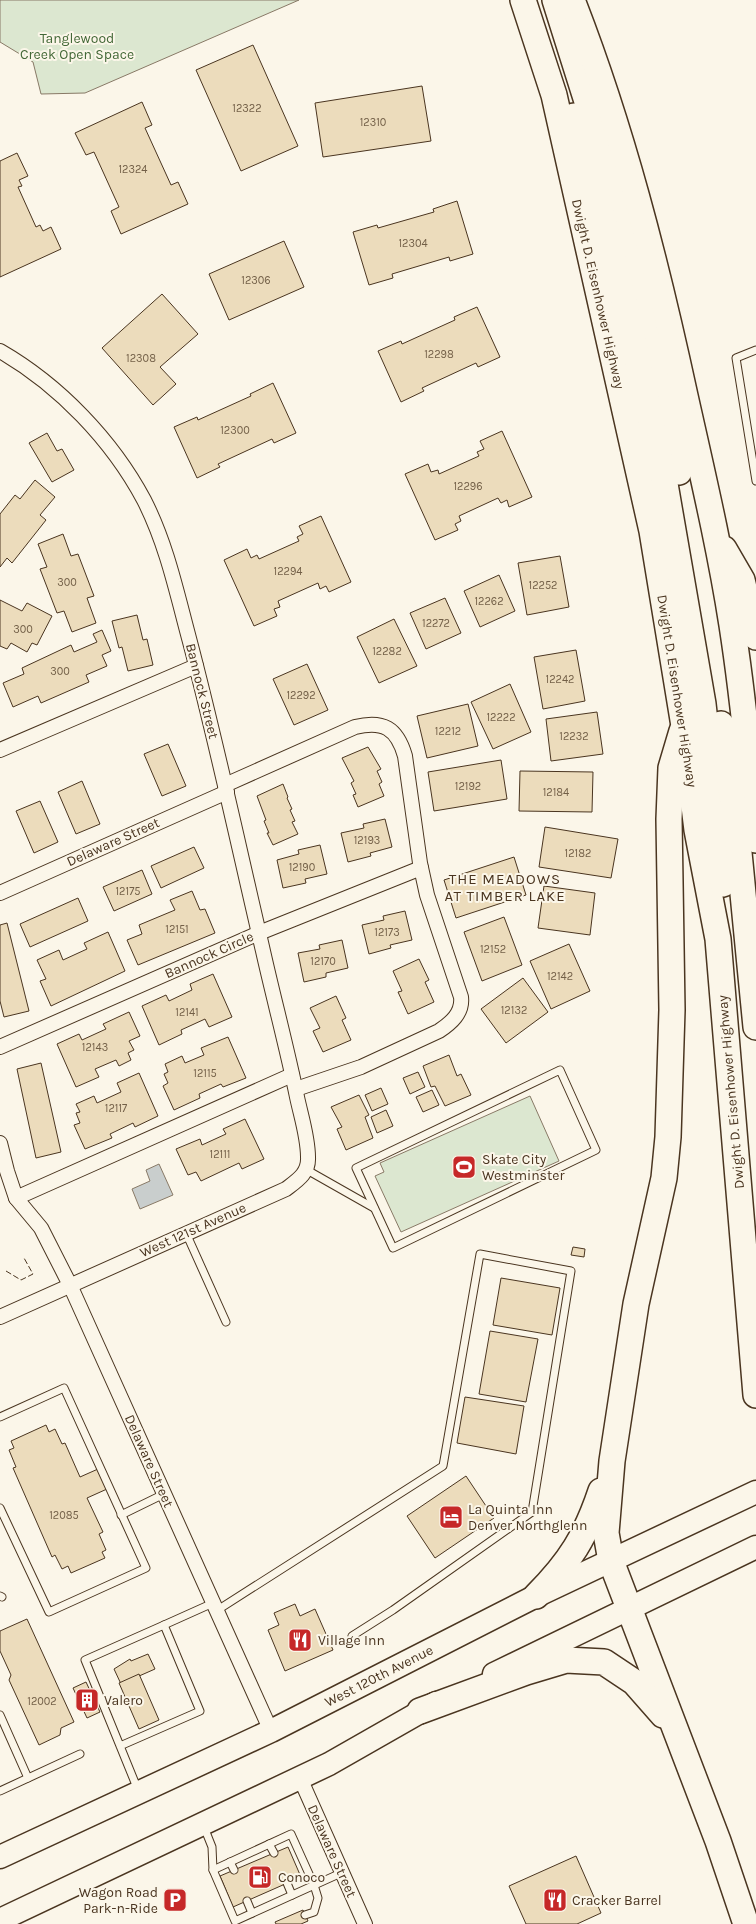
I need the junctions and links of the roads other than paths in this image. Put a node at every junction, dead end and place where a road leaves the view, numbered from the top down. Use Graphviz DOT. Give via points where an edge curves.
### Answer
graph roads {
  1 [pos="523,0"];
  2 [pos="536,0"];
  3 [pos="555,0"];
  4 [pos="572,0"];
  5 [pos="756,350"];
  6 [pos="0,351"];
  7 [pos="756,481"];
  8 [pos="716,534"];
  9 [pos="756,637"];
  10 [pos="196,666"];
  11 [pos="684,726"];
  12 [pos="0,750"];
  13 [pos="226,788"];
  14 [pos="756,840"];
  15 [pos="421,868"];
  16 [pos="0,893"];
  17 [pos="259,933"];
  18 [pos="756,1027"];
  19 [pos="0,1047"];
  20 [pos="292,1075"];
  21 [pos="296,1089"];
  22 [pos="0,1144"];
  23 [pos="307,1170"];
  24 [pos="16,1198"];
  25 [pos="375,1208"];
  26 [pos="186,1233"];
  27 [pos="756,1253"];
  28 [pos="70,1286"];
  29 [pos="0,1317"];
  30 [pos="226,1322"];
  31 [pos="756,1395"];
  32 [pos="0,1417"];
  33 [pos="612,1461"];
  34 [pos="756,1492"];
  35 [pos="164,1494"];
  36 [pos="0,1509"];
  37 [pos="122,1514"];
  38 [pos="756,1547"];
  39 [pos="610,1561"];
  40 [pos="536,1596"];
  41 [pos="215,1607"];
  42 [pos="628,1608"];
  43 [pos="164,1625"];
  44 [pos="352,1636"];
  45 [pos="420,1711"];
  46 [pos="0,1718"];
  47 [pos="271,1731"];
  48 [pos="120,1746"];
  49 [pos="683,1750"];
  50 [pos="80,1754"];
  51 [pos="28,1778"];
  52 [pos="300,1778"];
  53 [pos="1,1789"];
  54 [pos="139,1793"];
  55 [pos="203,1824"];
  56 [pos="269,1844"];
  57 [pos="274,1853"];
  58 [pos="0,1856"];
  59 [pos="230,1862"];
  60 [pos="213,1870"];
  61 [pos="234,1870"];
  62 [pos="341,1873"];
  63 [pos="287,1883"];
  64 [pos="314,1885"];
  65 [pos="292,1895"];
  66 [pos="246,1901"];
  67 [pos="252,1913"];
  68 [pos="305,1915"];
  69 [pos="0,1920"];
  70 [pos="236,1923"];
  71 [pos="363,1924"];
  72 [pos="746,1924"];
  1 -- 11 [label="highway, Dwight D. Eisenhower Highway" via="554,95 650,521"];
  2 -- 27 [label="highway" via="595,188 665,484 703,704 736,1004"];
  3 -- 18 [label="highway" via="608,168 660,370 713,667 736,822"];
  4 -- 8 [label="highway" via="612,113 664,297"];
  5 -- 7 [label="lane" via="736,358"];
  6 -- 10 [label="street, Bannock Street" via="74,408 96,429 120,460 161,538"];
  8 -- 9 [label="highway" via="742,580"];
  8 -- 14 [label="highway" via="741,691"];
  10 -- 12 [label="street"];
  10 -- 13 [label="street, Bannock Street"];
  11 -- 31 [label="highway, Dwight D. Eisenhower Highway" via="697,830 718,939"];
  11 -- 33 [label="highway" via="670,768 672,1010 664,1178 636,1304"];
  13 -- 15 [label="street" via="355,727 366,724 384,726 396,734 401,743"];
  13 -- 16 [label="street, Delaware Street"];
  13 -- 17 [label="street, Bannock Street"];
  15 -- 17 [label="street, Bannock Circle"];
  15 -- 21 [label="street" via="461,997 459,1011 451,1023 424,1039 361,1067"];
  17 -- 19 [label="street, Bannock Circle"];
  17 -- 20 [label="street, Bannock Street"];
  20 -- 21 [label="street, Bannock Street"];
  20 -- 24 [label="street"];
  21 -- 23 [label="street" via="308,1157"];
  22 -- 24 [label="street, Delaware Street"];
  23 -- 25 [label="lane"];
  23 -- 26 [label="street, West 121st Avenue" via="286,1189"];
  24 -- 28 [label="street, Delaware Street" via="41,1228"];
  25 -- 25 [label="lane" via="393,1248 596,1150 560,1070 356,1168"];
  26 -- 28 [label="street, West 121st Avenue"];
  26 -- 30 [label="lane"];
  28 -- 29 [label="street, West 121st Avenue"];
  28 -- 35 [label="street, Delaware Street"];
  32 -- 37 [label="lane" via="64,1388"];
  33 -- 39 [label="highway" via="606,1533"];
  33 -- 40 [label="highway" via="584,1534 565,1564"];
  34 -- 39 [label="main road, West 120th Avenue"];
  35 -- 37 [label="lane"];
  35 -- 41 [label="street, Delaware Street"];
  36 -- 37 [label="lane" via="49,1612 146,1568"];
  38 -- 42 [label="main road"];
  39 -- 40 [label="main road, West 120th Avenue"];
  39 -- 42 [label="highway"];
  40 -- 47 [label="main road, West 120th Avenue"];
  41 -- 43 [label="lane"];
  41 -- 44 [label="lane" via="443,1466 480,1254 571,1271 532,1512"];
  41 -- 47 [label="street, Delaware Street"];
  42 -- 45 [label="main road"];
  42 -- 49 [label="highway"];
  43 -- 48 [label="lane" via="85,1660"];
  43 -- 48 [label="lane" via="200,1711"];
  45 -- 49 [label="highway" via="566,1660 604,1662 634,1682 662,1714"];
  45 -- 52 [label="main road"];
  46 -- 51 [label="lane"];
  47 -- 54 [label="main road, West 120th Avenue"];
  48 -- 54 [label="lane"];
  49 -- 72 [label="highway"];
  50 -- 51 [label="lane"];
  51 -- 53 [label="lane"];
  52 -- 55 [label="main road"];
  52 -- 62 [label="street, Delaware Street"];
  54 -- 58 [label="main road, West 120th Avenue"];
  55 -- 60 [label="lane" via="212,1847"];
  55 -- 69 [label="main road"];
  56 -- 57 [label="lane"];
  56 -- 59 [label="lane"];
  56 -- 64 [label="lane" via="291,1834"];
  59 -- 60 [label="lane"];
  59 -- 61 [label="lane"];
  60 -- 70 [label="lane"];
  62 -- 64 [label="lane"];
  62 -- 71 [label="street, Delaware Street"];
  63 -- 65 [label="lane"];
  64 -- 65 [label="lane"];
  64 -- 68 [label="lane" via="318,1898 314,1912"];
  65 -- 67 [label="lane"];
  66 -- 67 [label="lane"];
  67 -- 70 [label="lane"];
}
